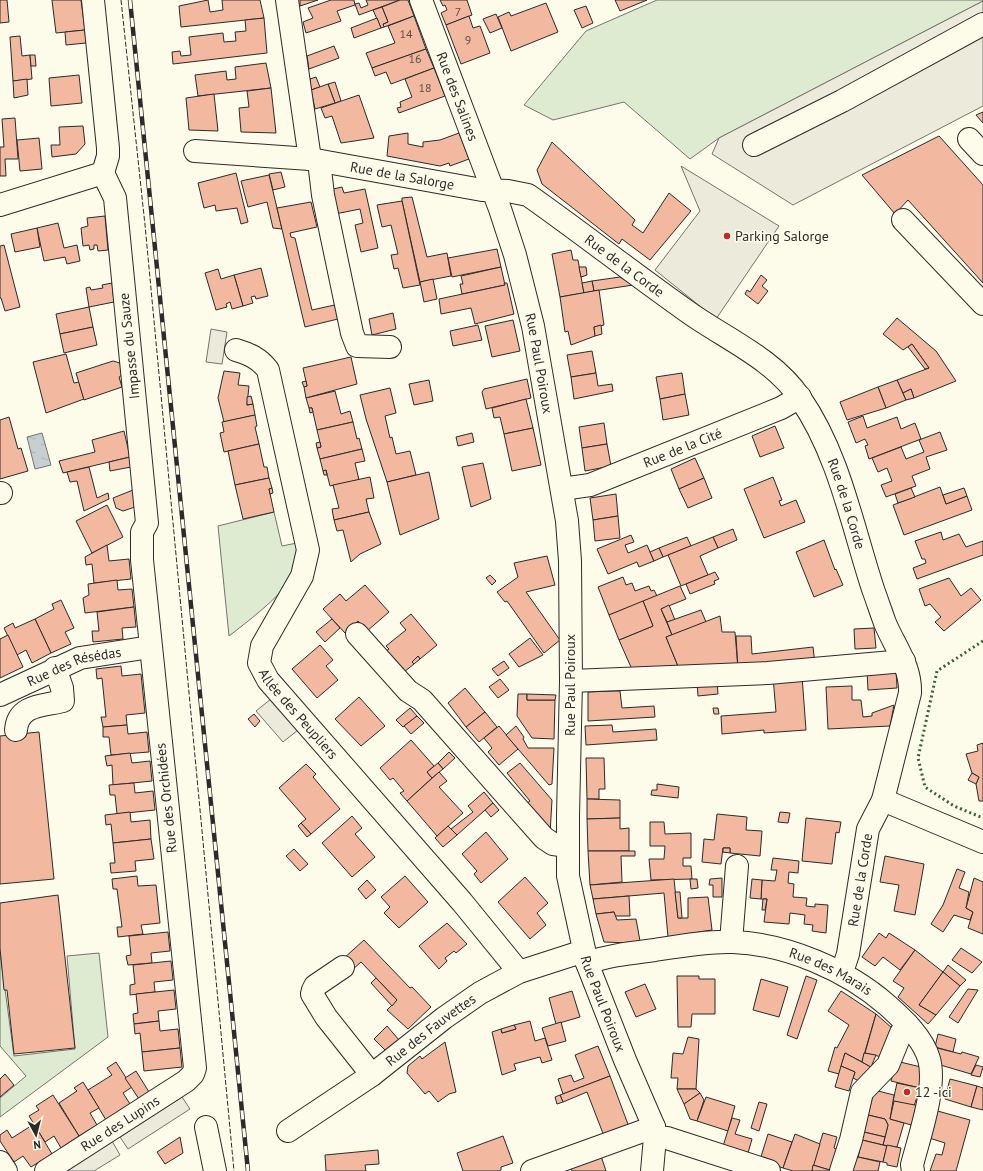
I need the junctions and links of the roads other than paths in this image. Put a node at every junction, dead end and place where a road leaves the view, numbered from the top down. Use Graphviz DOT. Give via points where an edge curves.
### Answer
graph roads {
  1 [pos="93,0"];
  2 [pos="287,0"];
  3 [pos="421,0"];
  4 [pos="983,24"];
  5 [pos="754,145"];
  6 [pos="195,152"];
  7 [pos="314,160"];
  8 [pos="103,172"];
  9 [pos="494,192"];
  10 [pos="0,205"];
  11 [pos="903,220"];
  12 [pos="983,304"];
  13 [pos="390,348"];
  14 [pos="236,350"];
  15 [pos="800,397"];
  16 [pos="562,490"];
  17 [pos="147,523"];
  18 [pos="357,634"];
  19 [pos="150,647"];
  20 [pos="904,661"];
  21 [pos="55,668"];
  22 [pos="571,681"];
  23 [pos="0,695"];
  24 [pos="16,730"];
  25 [pos="883,800"];
  26 [pos="983,842"];
  27 [pos="568,846"];
  28 [pos="737,866"];
  29 [pos="732,942"];
  30 [pos="585,957"];
  31 [pos="343,968"];
  32 [pos="519,972"];
  33 [pos="842,972"];
  34 [pos="907,1024"];
  35 [pos="193,1074"];
  36 [pos="372,1075"];
  37 [pos="206,1127"];
  38 [pos="288,1130"];
  39 [pos="655,1132"];
  40 [pos="0,1162"];
  41 [pos="6,1171"];
  42 [pos="46,1171"];
  43 [pos="215,1171"];
  44 [pos="532,1171"];
  45 [pos="652,1171"];
  46 [pos="769,1171"];
  47 [pos="841,1171"];
  48 [pos="913,1171"];
  1 -- 8 [label="street" via="108,148"];
  2 -- 7 [label="street"];
  3 -- 9 [label="street, Rue des Salines"];
  4 -- 5 [label="street" via="842,101"];
  6 -- 7 [label="street, Rue de la Salorge"];
  7 -- 9 [label="street, Rue de la Salorge"];
  7 -- 13 [label="street" via="357,346"];
  8 -- 10 [label="street"];
  8 -- 17 [label="street, Impasse du Sauze" via="115,198"];
  9 -- 15 [label="street, Rue de la Corde" via="508,191 528,196 689,313 756,356"];
  9 -- 16 [label="street, Rue Paul Poiroux" via="534,326"];
  11 -- 12 [label="street"];
  14 -- 32 [label="street, Allée des Peupliers" via="252,355 268,370 308,550 302,576 262,646 259,663 262,671 462,902"];
  15 -- 16 [label="street, Rue de la Cité" via="780,408 590,485"];
  15 -- 20 [label="street, Rue de la Corde" via="820,430 857,531 886,624"];
  16 -- 22 [label="street, Rue Paul Poiroux" via="570,561"];
  17 -- 19 [label="street, Rue des Orchidées" via="141,541"];
  18 -- 27 [label="street" via="408,691 422,700 544,838 553,844"];
  19 -- 21 [label="street, Rue des Résédas" via="80,658"];
  19 -- 35 [label="street, Rue des Orchidées" via="195,1063"];
  20 -- 22 [label="street" via="768,673"];
  20 -- 25 [label="street, Rue de la Corde" via="911,679 910,693"];
  21 -- 23 [label="street, Rue des Résédas"];
  21 -- 24 [label="street" via="62,688 63,701 37,706 24,712 17,720"];
  22 -- 27 [label="street, Rue Paul Poiroux"];
  25 -- 26 [label="street"];
  25 -- 33 [label="street, Rue de la Corde" via="868,829 848,954"];
  27 -- 30 [label="street, Rue Paul Poiroux" via="568,876"];
  28 -- 29 [label="street"];
  29 -- 30 [label="street, Rue des Marais" via="601,958"];
  29 -- 33 [label="street, Rue des Marais" via="768,947 801,956"];
  30 -- 32 [label="street, Rue des Fauvettes"];
  30 -- 39 [label="street, Rue Paul Poiroux"];
  31 -- 36 [label="street" via="315,986 312,994 326,1017"];
  32 -- 36 [label="street, Rue des Fauvettes" via="480,993 444,1018"];
  33 -- 34 [label="street, Rue des Marais" via="874,993"];
  34 -- 47 [label="street" via="901,1032 888,1065 862,1092"];
  34 -- 48 [label="street, Rue des Marais" via="918,1037 929,1058 932,1076"];
  35 -- 42 [label="street, Rue des Lupins"];
  36 -- 38 [label="street, Rue des Fauvettes"];
  37 -- 43 [label="street"];
  39 -- 44 [label="street"];
  39 -- 45 [label="street, Rue Paul Poiroux"];
  39 -- 46 [label="street"];
  40 -- 41 [label="street"];
}
